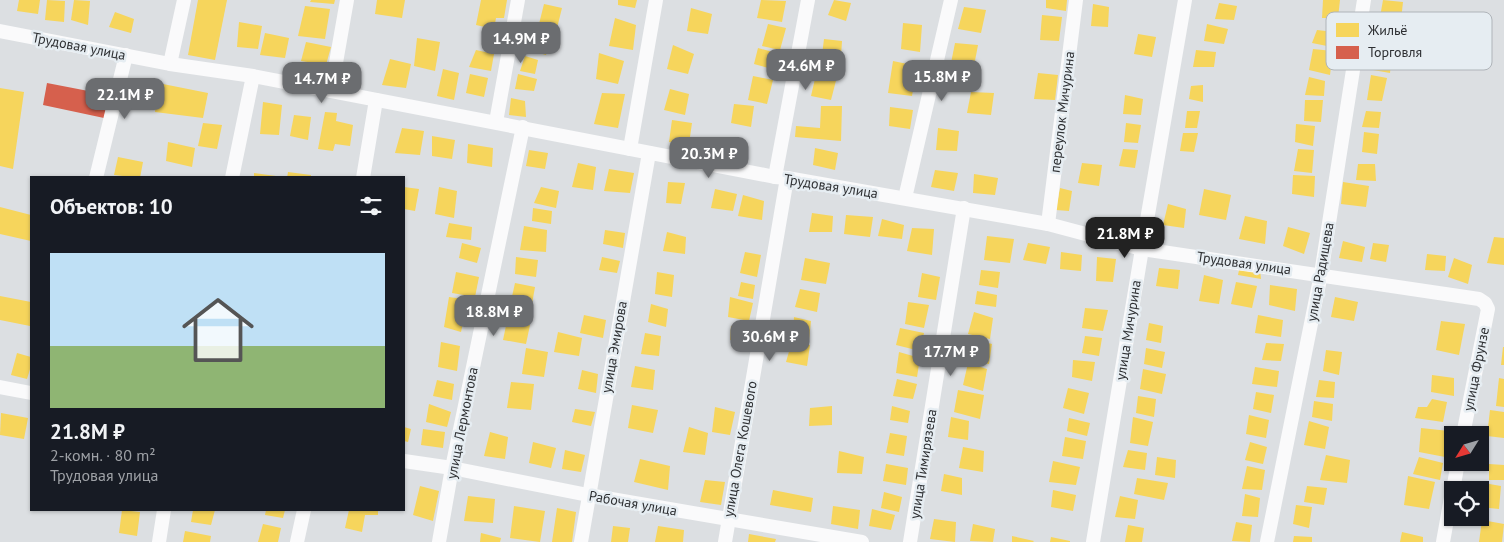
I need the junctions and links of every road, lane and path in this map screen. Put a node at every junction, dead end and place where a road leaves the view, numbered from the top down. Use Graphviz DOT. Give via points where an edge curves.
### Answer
graph roads {
  1 [pos="184,0"];
  2 [pos="347,0"];
  3 [pos="518,0"];
  4 [pos="656,0"];
  5 [pos="808,0"];
  6 [pos="952,0"];
  7 [pos="1076,0"];
  8 [pos="1185,0"];
  9 [pos="0,31"];
  10 [pos="126,55"];
  11 [pos="170,64"];
  12 [pos="1353,70"];
  13 [pos="253,76"];
  14 [pos="331,91"];
  15 [pos="376,100"];
  16 [pos="496,122"];
  17 [pos="523,127"];
  18 [pos="630,149"];
  19 [pos="649,153"];
  20 [pos="96,176"];
  21 [pos="232,176"];
  22 [pos="363,176"];
  23 [pos="781,177"];
  24 [pos="905,198"];
  25 [pos="964,208"];
  26 [pos="1048,224"];
  27 [pos="1142,249"];
  28 [pos="1321,274"];
  29 [pos="1485,303"];
  30 [pos="0,387"];
  31 [pos="30,393"];
  32 [pos="1466,426"];
  33 [pos="405,461"];
  34 [pos="452,468"];
  35 [pos="588,495"];
  36 [pos="164,511"];
  37 [pos="304,511"];
  38 [pos="728,520"];
  39 [pos="1446,526"];
  40 [pos="159,542"];
  41 [pos="297,542"];
  42 [pos="439,542"];
  43 [pos="581,542"];
  44 [pos="725,542"];
  45 [pos="862,542"];
  46 [pos="910,542"];
  47 [pos="1093,542"];
  48 [pos="1267,542"];
  49 [pos="1443,542"];
  1 -- 11 [label="street"];
  2 -- 14 [label="street"];
  3 -- 16 [label="street"];
  4 -- 18 [label="street"];
  5 -- 23 [label="street, улица Олега Кошевого"];
  6 -- 24 [label="street"];
  7 -- 26 [label="street, переулок Мичурина"];
  8 -- 27 [label="street, улица Мичурина"];
  9 -- 10 [label="street, Трудовая улица"];
  10 -- 11 [label="street, Трудовая улица"];
  10 -- 20 [label="street"];
  11 -- 13 [label="street, Трудовая улица"];
  12 -- 28 [label="street, улица Радищева"];
  13 -- 14 [label="street, Трудовая улица"];
  13 -- 21 [label="street"];
  14 -- 15 [label="street, Трудовая улица"];
  15 -- 16 [label="street, Трудовая улица"];
  15 -- 22 [label="street"];
  16 -- 17 [label="street, Трудовая улица"];
  17 -- 18 [label="street, Трудовая улица"];
  17 -- 34 [label="street, улица Лермонтова"];
  18 -- 19 [label="street, Трудовая улица"];
  19 -- 23 [label="street, Трудовая улица"];
  19 -- 35 [label="street, улица Эмирова"];
  23 -- 24 [label="street, Трудовая улица"];
  23 -- 38 [label="street, улица Олега Кошевого"];
  24 -- 25 [label="street, Трудовая улица"];
  25 -- 26 [label="street, Трудовая улица"];
  25 -- 46 [label="street, улица Тимирязева"];
  26 -- 27 [label="street, Трудовая улица"];
  27 -- 28 [label="street, Трудовая улица"];
  27 -- 47 [label="street, улица Мичурина"];
  28 -- 29 [label="street, Трудовая улица" via="1479,299"];
  28 -- 48 [label="street, улица Радищева"];
  29 -- 32 [label="street, улица Фрунзе" via="1488,309"];
  30 -- 31 [label="street"];
  33 -- 34 [label="street, Рабочая улица"];
  34 -- 35 [label="street, Рабочая улица"];
  34 -- 42 [label="street, улица Лермонтова"];
  35 -- 38 [label="street, Рабочая улица"];
  35 -- 43 [label="street, улица Эмирова"];
  36 -- 40 [label="street"];
  37 -- 41 [label="street"];
  38 -- 44 [label="street, улица Олега Кошевого"];
  38 -- 45 [label="street, Рабочая улица"];
  39 -- 49 [label="street"];
}
